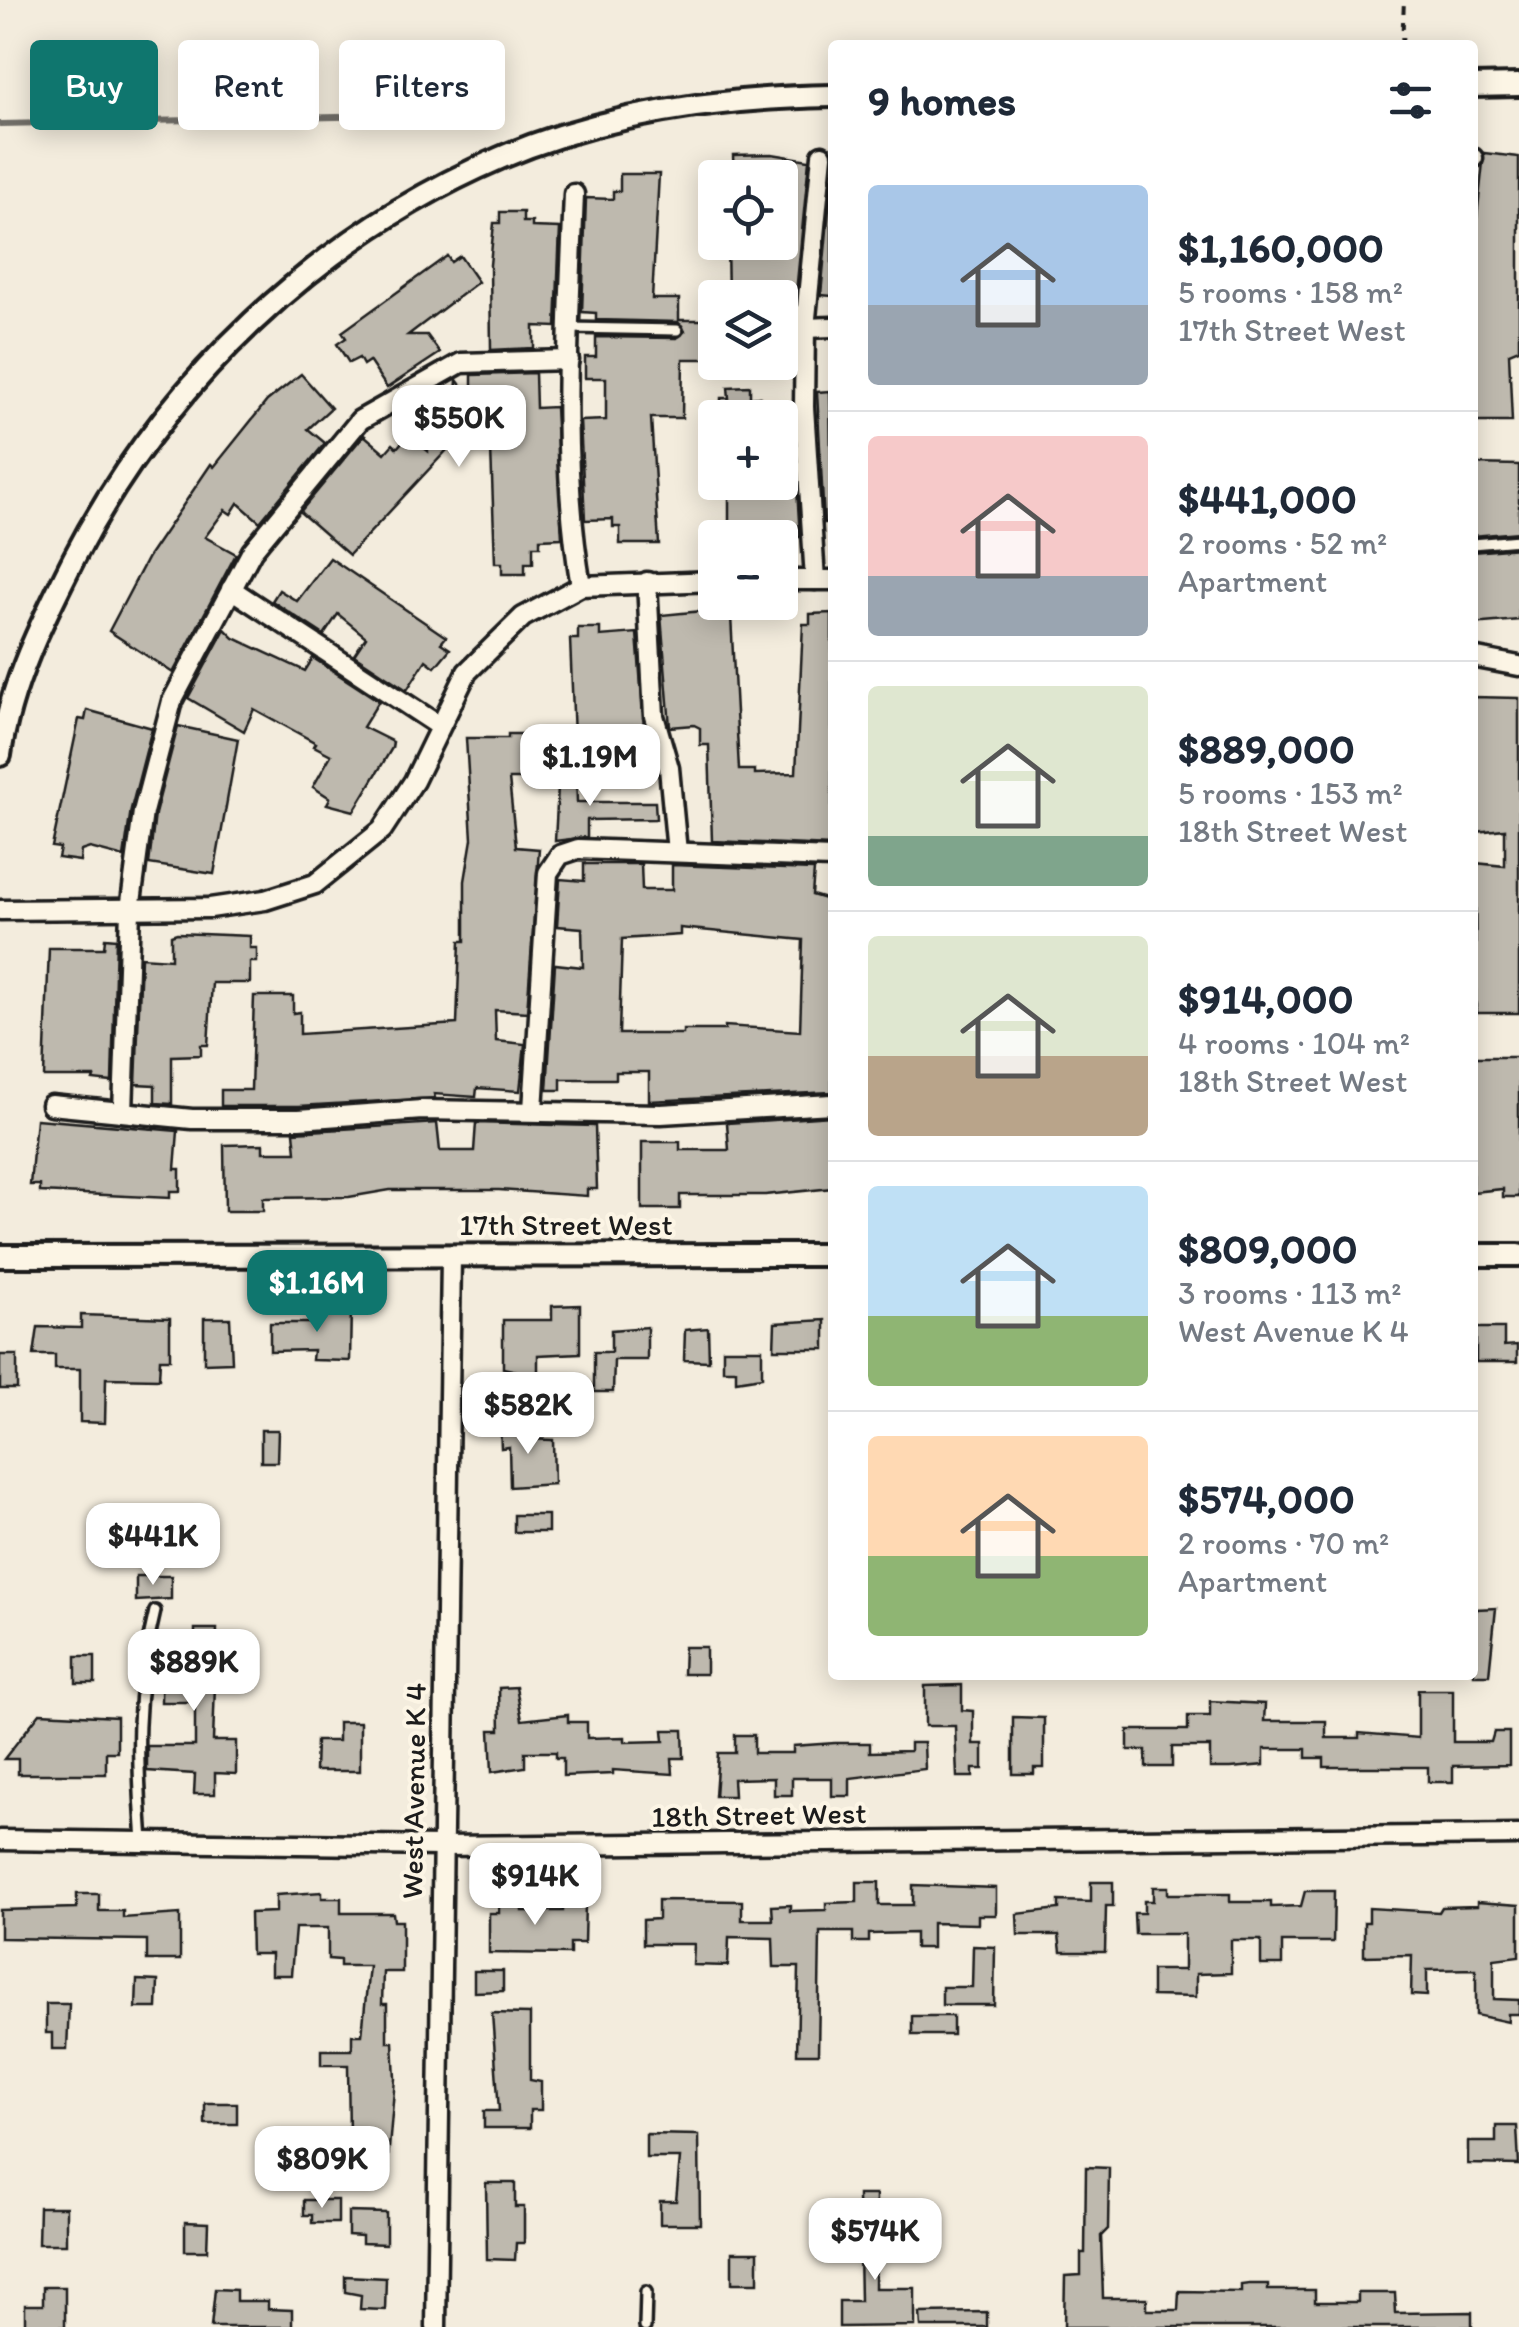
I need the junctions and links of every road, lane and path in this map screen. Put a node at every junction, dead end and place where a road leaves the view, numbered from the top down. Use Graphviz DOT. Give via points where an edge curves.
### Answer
graph roads {
  1 [pos="1404,0"];
  2 [pos="1402,40"];
  3 [pos="1519,85"];
  4 [pos="1478,86"];
  5 [pos="828,96"];
  6 [pos="822,156"];
  7 [pos="574,194"];
  8 [pos="828,327"];
  9 [pos="569,328"];
  10 [pos="805,328"];
  11 [pos="677,330"];
  12 [pos="569,360"];
  13 [pos="1519,540"];
  14 [pos="1478,543"];
  15 [pos="798,580"];
  16 [pos="824,580"];
  17 [pos="698,581"];
  18 [pos="647,582"];
  19 [pos="581,586"];
  20 [pos="231,589"];
  21 [pos="1478,658"];
  22 [pos="1519,666"];
  23 [pos="438,724"];
  24 [pos="0,755"];
  25 [pos="677,852"];
  26 [pos="828,858"];
  27 [pos="0,910"];
  28 [pos="130,910"];
  29 [pos="828,1104"];
  30 [pos="51,1106"];
  31 [pos="532,1110"];
  32 [pos="124,1112"];
  33 [pos="828,1255"];
  34 [pos="1478,1255"];
  35 [pos="1519,1255"];
  36 [pos="0,1256"];
  37 [pos="451,1256"];
  38 [pos="155,1612"];
  39 [pos="1519,1835"];
  40 [pos="0,1840"];
  41 [pos="143,1842"];
  42 [pos="440,1846"];
  43 [pos="646,2292"];
  44 [pos="436,2327"];
  45 [pos="645,2327"];
  1 -- 2 [label="path"];
  3 -- 4 [label="street"];
  5 -- 24 [label="street" via="710,104 616,120 502,157 414,202 292,285 195,378 107,494 50,605 4,724"];
  6 -- 10 [label="street"];
  7 -- 9 [label="street"];
  8 -- 10 [label="street"];
  9 -- 11 [label="lane"];
  9 -- 12 [label="street"];
  10 -- 16 [label="street" via="804,407"];
  12 -- 19 [label="street" via="571,525"];
  12 -- 20 [label="street" via="461,364 360,420 252,551"];
  13 -- 14 [label="lane"];
  15 -- 16 [label="street"];
  17 -- 18 [label="street"];
  18 -- 19 [label="street"];
  18 -- 25 [label="street" via="654,716 669,768"];
  19 -- 23 [label="street" via="523,616 467,672"];
  20 -- 23 [label="street"];
  20 -- 28 [label="street" via="172,701 143,812"];
  21 -- 22 [label="street"];
  23 -- 28 [label="street" via="414,781 382,830 315,884 265,900"];
  25 -- 26 [label="street"];
  25 -- 31 [label="street" via="578,848 560,855 548,873"];
  27 -- 28 [label="street"];
  28 -- 32 [label="street"];
  29 -- 31 [label="street" via="661,1114"];
  30 -- 32 [label="street"];
  31 -- 32 [label="street" via="299,1118"];
  33 -- 37 [label="street, 17th Street West"];
  34 -- 35 [label="street"];
  36 -- 37 [label="street, 17th Street West"];
  37 -- 42 [label="street, West Avenue K 4"];
  38 -- 41 [label="lane" via="140,1669 136,1732"];
  39 -- 42 [label="street, 18th Street West"];
  40 -- 41 [label="street, 18th Street West"];
  41 -- 42 [label="street, 18th Street West"];
  42 -- 44 [label="street, West Avenue K 4"];
  43 -- 45 [label="lane"];
}
